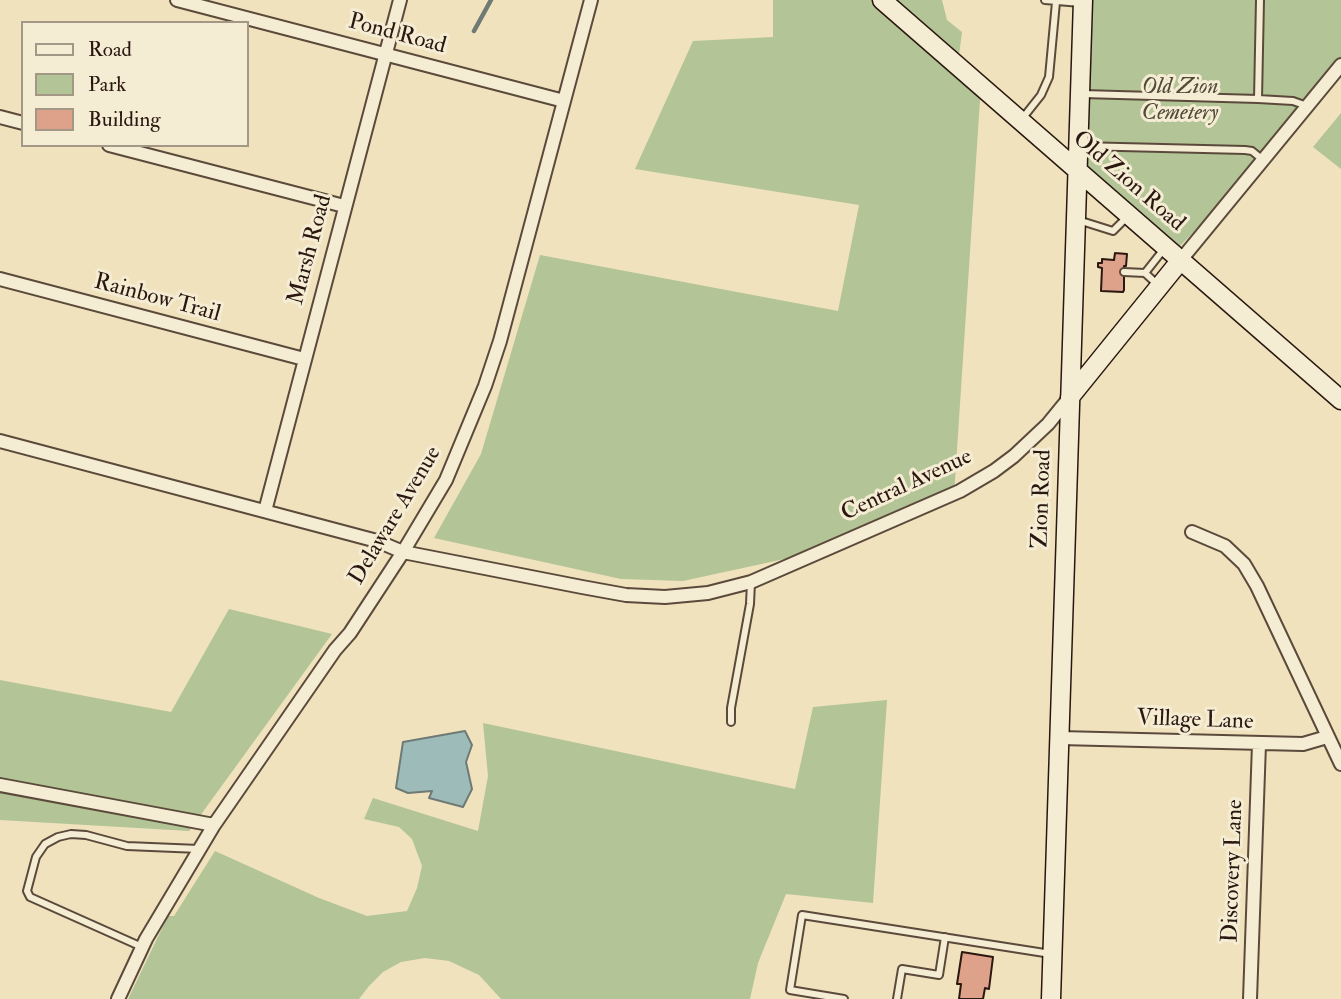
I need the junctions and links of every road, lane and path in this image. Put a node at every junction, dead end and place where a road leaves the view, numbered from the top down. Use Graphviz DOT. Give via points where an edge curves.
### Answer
graph roads {
  1 [pos="177,0"];
  2 [pos="400,0"];
  3 [pos="591,0"];
  4 [pos="882,0"];
  5 [pos="1045,0"];
  6 [pos="1260,0"];
  7 [pos="1056,2"];
  8 [pos="1083,2"];
  9 [pos="203,3"];
  10 [pos="384,54"];
  11 [pos="1341,65"];
  12 [pos="1080,94"];
  13 [pos="1258,99"];
  14 [pos="564,101"];
  15 [pos="1307,106"];
  16 [pos="0,117"];
  17 [pos="1021,121"];
  18 [pos="21,122"];
  19 [pos="1079,146"];
  20 [pos="117,147"];
  21 [pos="1263,160"];
  22 [pos="1078,170"];
  23 [pos="344,206"];
  24 [pos="1129,215"];
  25 [pos="1076,220"];
  26 [pos="1166,247"];
  27 [pos="1180,261"];
  28 [pos="1124,271"];
  29 [pos="1145,273"];
  30 [pos="0,279"];
  31 [pos="1159,286"];
  32 [pos="304,359"];
  33 [pos="1070,397"];
  34 [pos="1341,400"];
  35 [pos="0,441"];
  36 [pos="265,511"];
  37 [pos="1192,532"];
  38 [pos="403,552"];
  39 [pos="751,582"];
  40 [pos="731,722"];
  41 [pos="1327,737"];
  42 [pos="1060,738"];
  43 [pos="1259,744"];
  44 [pos="1341,764"];
  45 [pos="0,785"];
  46 [pos="214,825"];
  47 [pos="199,849"];
  48 [pos="945,937"];
  49 [pos="142,947"];
  50 [pos="1053,954"];
  51 [pos="118,999"];
  52 [pos="844,999"];
  53 [pos="897,999"];
  54 [pos="1051,999"];
  55 [pos="1250,999"];
  1 -- 9 [label="street, Pond Road"];
  2 -- 10 [label="street, Marsh Road"];
  3 -- 14 [label="street, Delaware Avenue"];
  4 -- 17 [label="street, Old Zion Road"];
  5 -- 7 [label="lane"];
  6 -- 13 [label="lane"];
  7 -- 8 [label="lane"];
  7 -- 17 [label="lane" via="1049,77"];
  8 -- 12 [label="street, Zion Road"];
  9 -- 10 [label="street, Pond Road"];
  10 -- 14 [label="street, Pond Road"];
  10 -- 23 [label="street, Marsh Road"];
  11 -- 15 [label="street, Central Avenue"];
  12 -- 13 [label="lane"];
  12 -- 19 [label="street, Zion Road"];
  13 -- 15 [label="lane"];
  14 -- 38 [label="street, Delaware Avenue" via="485,386 446,480"];
  15 -- 21 [label="street, Central Avenue"];
  16 -- 18 [label="street"];
  17 -- 22 [label="street, Old Zion Road"];
  19 -- 21 [label="lane" via="1245,150"];
  19 -- 22 [label="street, Zion Road"];
  20 -- 23 [label="street"];
  21 -- 27 [label="street, Central Avenue"];
  22 -- 24 [label="street, Old Zion Road"];
  22 -- 25 [label="street, Zion Road"];
  23 -- 32 [label="street, Marsh Road"];
  24 -- 25 [label="lane" via="1113,231"];
  24 -- 26 [label="street, Old Zion Road"];
  25 -- 33 [label="street, Zion Road"];
  26 -- 27 [label="street, Old Zion Road"];
  26 -- 29 [label="lane"];
  27 -- 31 [label="street, Central Avenue"];
  27 -- 34 [label="street, Old Zion Road"];
  28 -- 29 [label="lane"];
  29 -- 31 [label="lane"];
  30 -- 32 [label="street, Rainbow Trail"];
  31 -- 33 [label="street, Central Avenue"];
  32 -- 36 [label="street, Marsh Road"];
  33 -- 39 [label="street, Central Avenue" via="1025,446 977,482"];
  33 -- 42 [label="street, Zion Road"];
  35 -- 36 [label="street"];
  36 -- 38 [label="street"];
  37 -- 41 [label="street" via="1225,546 1244,564"];
  38 -- 39 [label="street, Central Avenue" via="638,596 685,596"];
  38 -- 46 [label="street, Delaware Avenue"];
  39 -- 40 [label="lane"];
  41 -- 43 [label="street, Village Lane" via="1303,744"];
  41 -- 44 [label="street"];
  42 -- 43 [label="street, Village Lane"];
  42 -- 50 [label="street, Zion Road"];
  43 -- 55 [label="street, Discovery Lane"];
  45 -- 46 [label="street"];
  46 -- 47 [label="street, Delaware Avenue"];
  47 -- 49 [label="street, Delaware Avenue"];
  47 -- 49 [label="lane" via="127,846 71,834 45,844 36,857 27,891 30,897"];
  48 -- 50 [label="lane"];
  48 -- 52 [label="lane" via="802,915 790,990"];
  48 -- 53 [label="lane" via="939,975 902,969"];
  49 -- 51 [label="street, Delaware Avenue"];
  50 -- 54 [label="street, Zion Road"];
}
